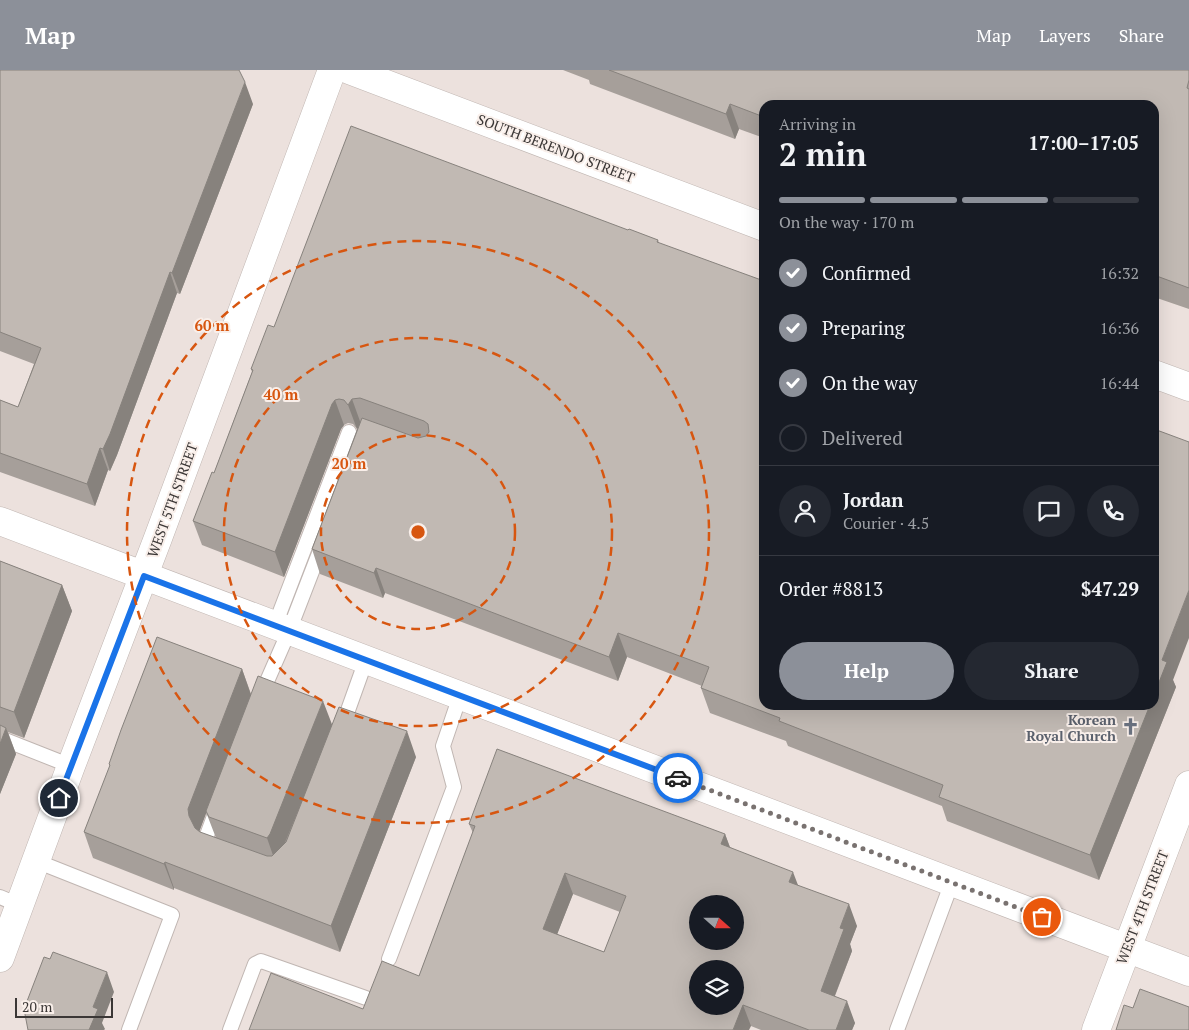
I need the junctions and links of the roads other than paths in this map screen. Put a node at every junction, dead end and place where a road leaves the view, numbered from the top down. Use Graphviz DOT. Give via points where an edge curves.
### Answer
graph roads {
  1 [pos="332,70"];
  2 [pos="349,70"];
  3 [pos="759,225"];
  4 [pos="1159,376"];
  5 [pos="1189,388"];
  6 [pos="349,432"];
  7 [pos="0,522"];
  8 [pos="329,527"];
  9 [pos="144,576"];
  10 [pos="282,628"];
  11 [pos="366,660"];
  12 [pos="460,696"];
  13 [pos="255,710"];
  14 [pos="0,738"];
  15 [pos="337,740"];
  16 [pos="71,766"];
  17 [pos="1189,785"];
  18 [pos="223,792"];
  19 [pos="228,856"];
  20 [pos="36,861"];
  21 [pos="952,882"];
  22 [pos="10,901"];
  23 [pos="1126,949"];
  24 [pos="0,958"];
  25 [pos="389,959"];
  26 [pos="1189,972"];
  27 [pos="366,998"];
  28 [pos="129,1030"];
  29 [pos="230,1030"];
  30 [pos="897,1030"];
  31 [pos="1096,1030"];
  1 -- 9 [label="street, WEST 5TH STREET"];
  2 -- 3 [label="street, SOUTH BERENDO STREET"];
  4 -- 5 [label="street"];
  6 -- 10 [label="lane"];
  7 -- 9 [label="street"];
  8 -- 10 [label="lane"];
  9 -- 10 [label="street"];
  9 -- 16 [label="street, WEST 5TH STREET"];
  10 -- 11 [label="street"];
  10 -- 13 [label="lane"];
  11 -- 12 [label="street"];
  11 -- 15 [label="lane"];
  12 -- 21 [label="street"];
  12 -- 25 [label="lane" via="443,746 454,787"];
  14 -- 16 [label="lane"];
  16 -- 20 [label="street, WEST 5TH STREET"];
  17 -- 23 [label="street, WEST 4TH STREET"];
  18 -- 19 [label="lane" via="206,838 212,850"];
  20 -- 22 [label="street, WEST 5TH STREET"];
  20 -- 28 [label="lane" via="172,915"];
  21 -- 23 [label="street"];
  21 -- 30 [label="lane"];
  22 -- 24 [label="street, WEST 5TH STREET"];
  23 -- 26 [label="street"];
  23 -- 31 [label="street, WEST 4TH STREET"];
  27 -- 29 [label="lane" via="261,961 255,964"];
}
